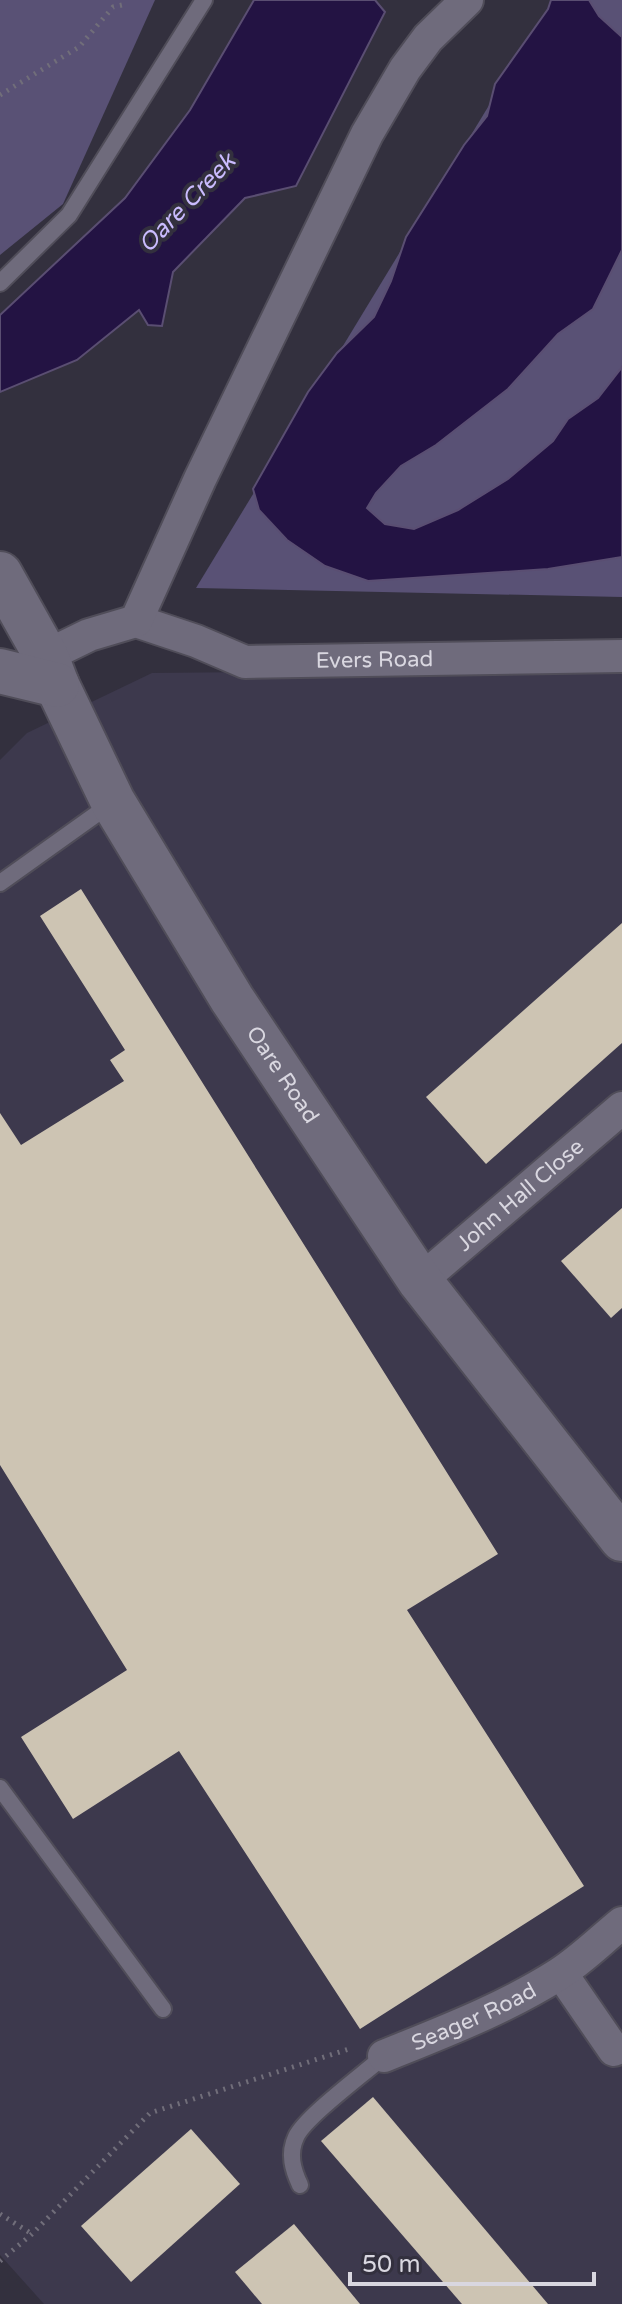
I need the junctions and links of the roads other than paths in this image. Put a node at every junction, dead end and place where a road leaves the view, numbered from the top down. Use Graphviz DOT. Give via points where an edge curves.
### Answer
graph roads {
  1 [pos="204,0"];
  2 [pos="467,0"];
  3 [pos="0,283"];
  4 [pos="1,578"];
  5 [pos="136,621"];
  6 [pos="622,656"];
  7 [pos="0,671"];
  8 [pos="52,671"];
  9 [pos="113,802"];
  10 [pos="0,883"];
  11 [pos="622,1108"];
  12 [pos="420,1281"];
  13 [pos="622,1539"];
  14 [pos="0,1788"];
  15 [pos="622,1923"];
  16 [pos="561,1973"];
  17 [pos="163,2009"];
  18 [pos="614,2050"];
  19 [pos="384,2056"];
  20 [pos="300,2185"];
  1 -- 3 [label="lane" via="69,215"];
  2 -- 5 [label="street" via="428,38 367,134"];
  4 -- 8 [label="street, Oare Road"];
  5 -- 6 [label="street, Evers Road" via="245,662"];
  5 -- 8 [label="street" via="89,635"];
  7 -- 8 [label="street"];
  8 -- 9 [label="street, Oare Road"];
  9 -- 10 [label="lane"];
  9 -- 12 [label="street, Oare Road" via="232,999"];
  11 -- 12 [label="street, John Hall Close"];
  12 -- 13 [label="street, Oare Road"];
  14 -- 17 [label="lane"];
  15 -- 16 [label="street, Seager Road"];
  16 -- 18 [label="street, Seager Road"];
  16 -- 19 [label="street, Seager Road" via="462,2024"];
  19 -- 20 [label="lane" via="297,2136 293,2171"];
}
